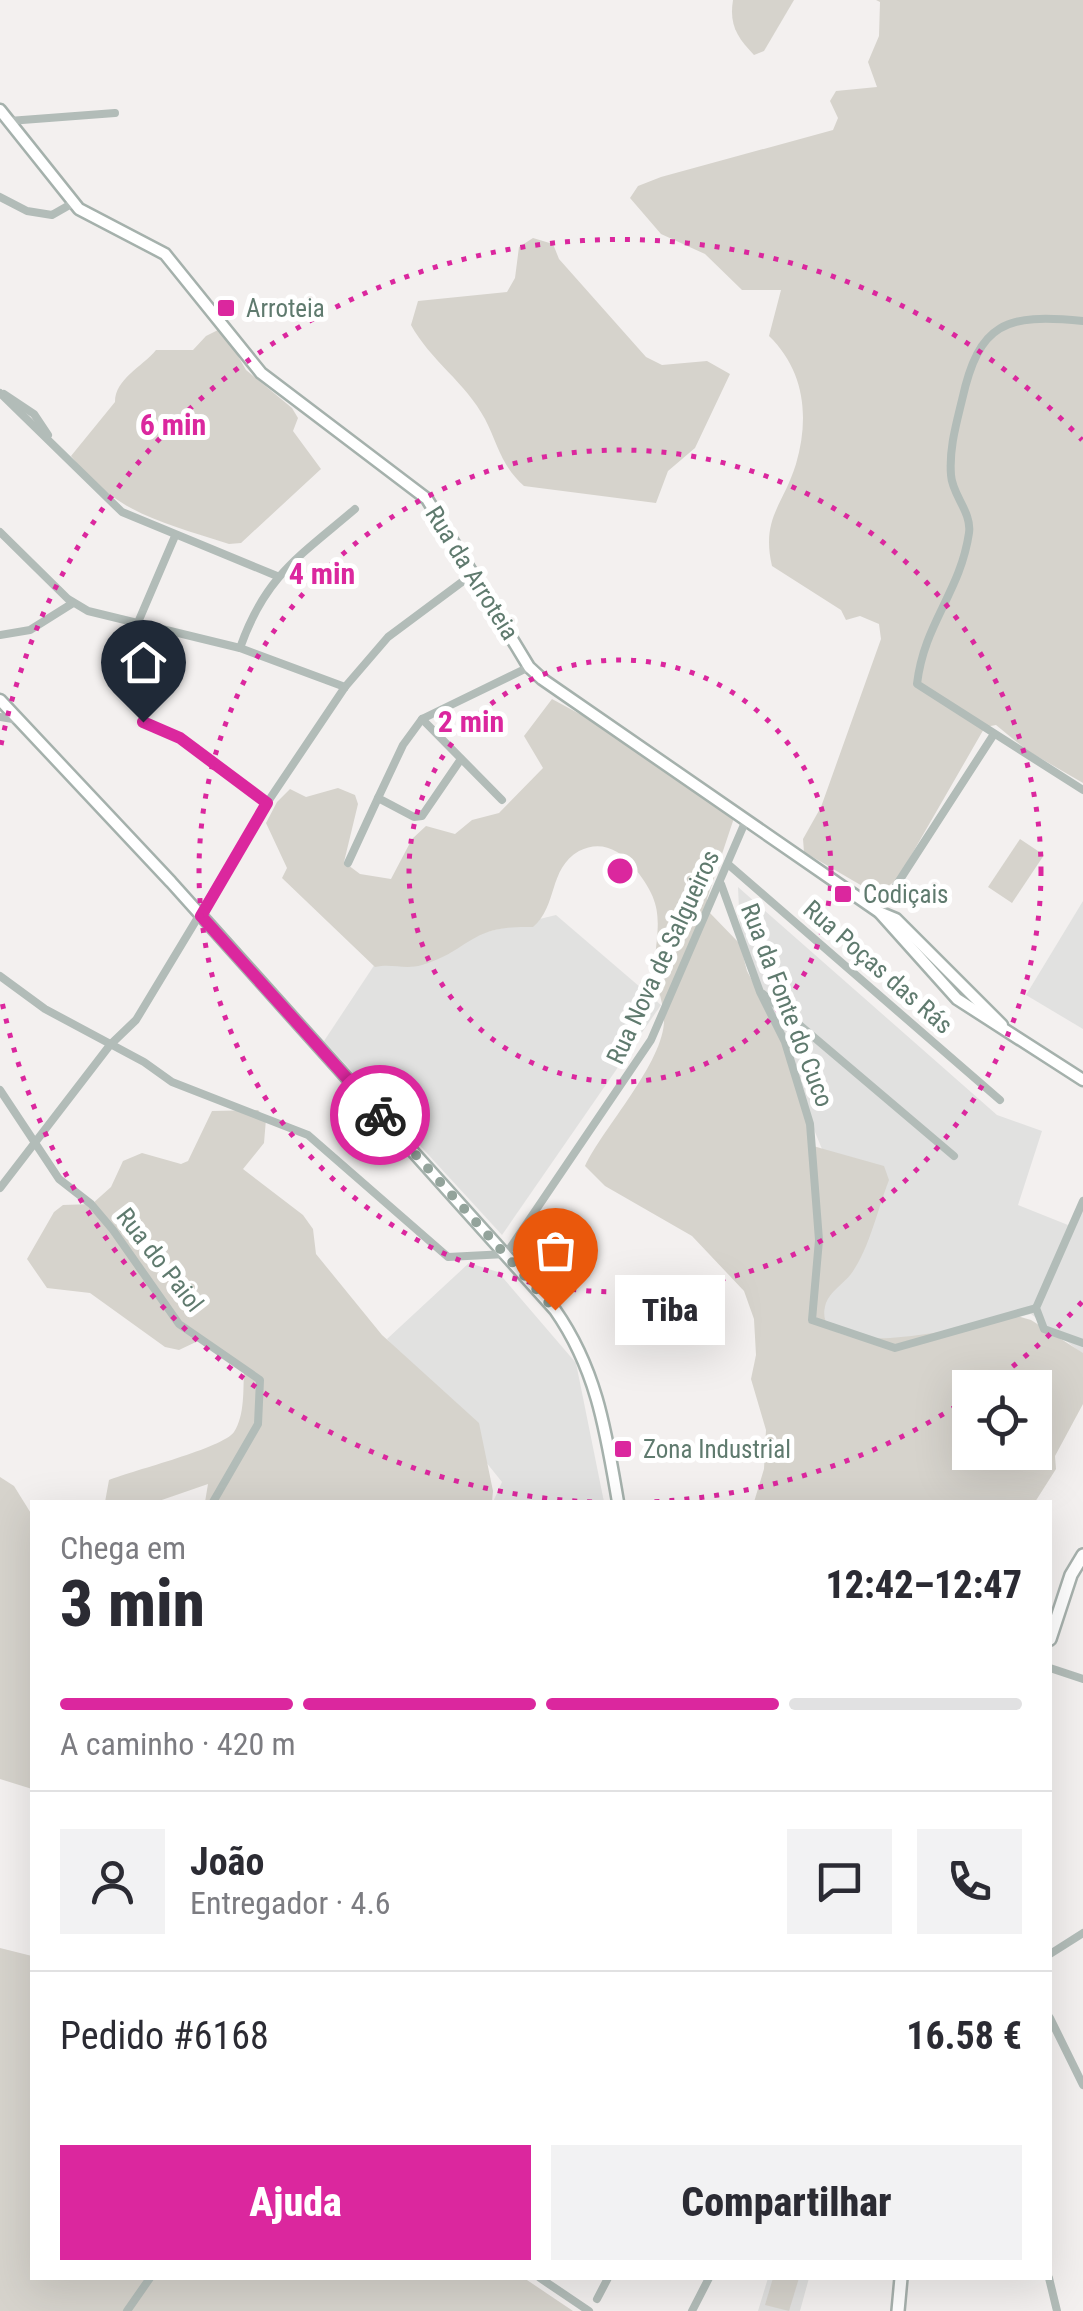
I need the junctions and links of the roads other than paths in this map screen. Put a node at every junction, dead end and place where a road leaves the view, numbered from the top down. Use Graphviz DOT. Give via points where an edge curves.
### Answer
graph roads {
  1 [pos="0,110"];
  2 [pos="116,113"];
  3 [pos="10,121"];
  4 [pos="0,197"];
  5 [pos="73,203"];
  6 [pos="1083,322"];
  7 [pos="0,392"];
  8 [pos="356,508"];
  9 [pos="0,532"];
  10 [pos="175,536"];
  11 [pos="474,573"];
  12 [pos="277,576"];
  13 [pos="73,603"];
  14 [pos="139,620"];
  15 [pos="0,635"];
  16 [pos="240,648"];
  17 [pos="529,667"];
  18 [pos="345,686"];
  19 [pos="0,700"];
  20 [pos="0,718"];
  21 [pos="422,719"];
  22 [pos="19,720"];
  23 [pos="143,722"];
  24 [pos="994,734"];
  25 [pos="462,759"];
  26 [pos="1083,790"];
  27 [pos="378,798"];
  28 [pos="502,800"];
  29 [pos="267,803"];
  30 [pos="746,820"];
  31 [pos="348,863"];
  32 [pos="729,865"];
  33 [pos="721,884"];
  34 [pos="879,912"];
  35 [pos="201,916"];
  36 [pos="0,976"];
  37 [pos="760,992"];
  38 [pos="110,1044"];
  39 [pos="1083,1080"];
  40 [pos="0,1090"];
  41 [pos="1000,1100"];
  42 [pos="32,1144"];
  43 [pos="954,1156"];
  44 [pos="0,1185"];
  45 [pos="1083,1203"];
  46 [pos="506,1254"];
  47 [pos="1036,1308"];
  48 [pos="1083,1344"];
  49 [pos="214,1500"];
  50 [pos="618,1500"];
  51 [pos="1083,1555"];
  52 [pos="1052,1633"];
  53 [pos="1052,1669"];
  54 [pos="1083,1679"];
  55 [pos="1083,1933"];
  56 [pos="1052,1953"];
  57 [pos="1052,2022"];
  58 [pos="1083,2085"];
  59 [pos="149,2280"];
  60 [pos="543,2280"];
  61 [pos="607,2280"];
  62 [pos="708,2280"];
  63 [pos="901,2280"];
  64 [pos="1049,2280"];
  65 [pos="598,2299"];
  66 [pos="127,2311"];
  67 [pos="589,2311"];
  68 [pos="692,2311"];
  69 [pos="898,2311"];
  70 [pos="1057,2311"];
  1 -- 3 [label="main road, Rua da Arroteia"];
  2 -- 3 [label="street"];
  3 -- 5 [label="main road, Rua da Arroteia"];
  4 -- 5 [label="street" via="52,216"];
  5 -- 11 [label="main road, Rua da Arroteia" via="164,254 261,373 426,498"];
  6 -- 24 [label="street" via="1041,320 986,335 971,358 952,438 950,480 970,530 953,595 920,653 917,684"];
  7 -- 10 [label="street" via="110,504"];
  8 -- 12 [label="street"];
  9 -- 13 [label="street"];
  10 -- 12 [label="street"];
  10 -- 14 [label="street"];
  11 -- 17 [label="main road, Rua da Arroteia"];
  11 -- 18 [label="street" via="388,637"];
  12 -- 16 [label="street" via="254,609"];
  13 -- 14 [label="street"];
  13 -- 15 [label="street" via="30,630"];
  14 -- 16 [label="street"];
  16 -- 18 [label="street"];
  17 -- 21 [label="street"];
  17 -- 30 [label="main road, Rua da Arroteia"];
  18 -- 29 [label="street"];
  19 -- 22 [label="main road"];
  20 -- 22 [label="street"];
  21 -- 25 [label="street"];
  21 -- 27 [label="street"];
  22 -- 35 [label="main road"];
  23 -- 29 [label="street" via="180,738"];
  24 -- 26 [label="street"];
  24 -- 34 [label="street"];
  25 -- 27 [label="street" via="422,816"];
  25 -- 28 [label="street"];
  27 -- 31 [label="street"];
  29 -- 35 [label="street"];
  30 -- 32 [label="street, Rua Nova de Salgueiros"];
  30 -- 34 [label="main road, Rua da Arroteia"];
  32 -- 33 [label="street, Rua Nova de Salgueiros"];
  32 -- 41 [label="street, Rua Poças das Rás"];
  33 -- 37 [label="street, Rua da Fonte do Cuco"];
  33 -- 46 [label="street, Rua Nova de Salgueiros" via="652,1040"];
  34 -- 39 [label="main road, Rua da Arroteia" via="919,940 1002,1026"];
  35 -- 38 [label="street" via="136,1020"];
  35 -- 46 [label="main road"];
  36 -- 38 [label="street"];
  37 -- 43 [label="street"];
  37 -- 47 [label="street, Rua da Fonte do Cuco" via="785,1042 813,1139 819,1240 812,1320 895,1348"];
  38 -- 42 [label="street"];
  38 -- 46 [label="street" via="192,1092 308,1135 448,1256"];
  40 -- 42 [label="street, Rua do Paiol"];
  42 -- 44 [label="street"];
  42 -- 49 [label="street, Rua do Paiol" via="113,1230 179,1324 260,1380 258,1424"];
  45 -- 47 [label="street"];
  46 -- 50 [label="main road" via="586,1358 600,1397"];
  47 -- 48 [label="street" via="1044,1328"];
  51 -- 52 [label="main road"];
  53 -- 54 [label="street"];
  55 -- 56 [label="street"];
  57 -- 58 [label="street"];
  59 -- 66 [label="street"];
  60 -- 67 [label="street"];
  61 -- 65 [label="street"];
  62 -- 68 [label="street"];
  63 -- 69 [label="main road"];
  64 -- 70 [label="street"];
}
